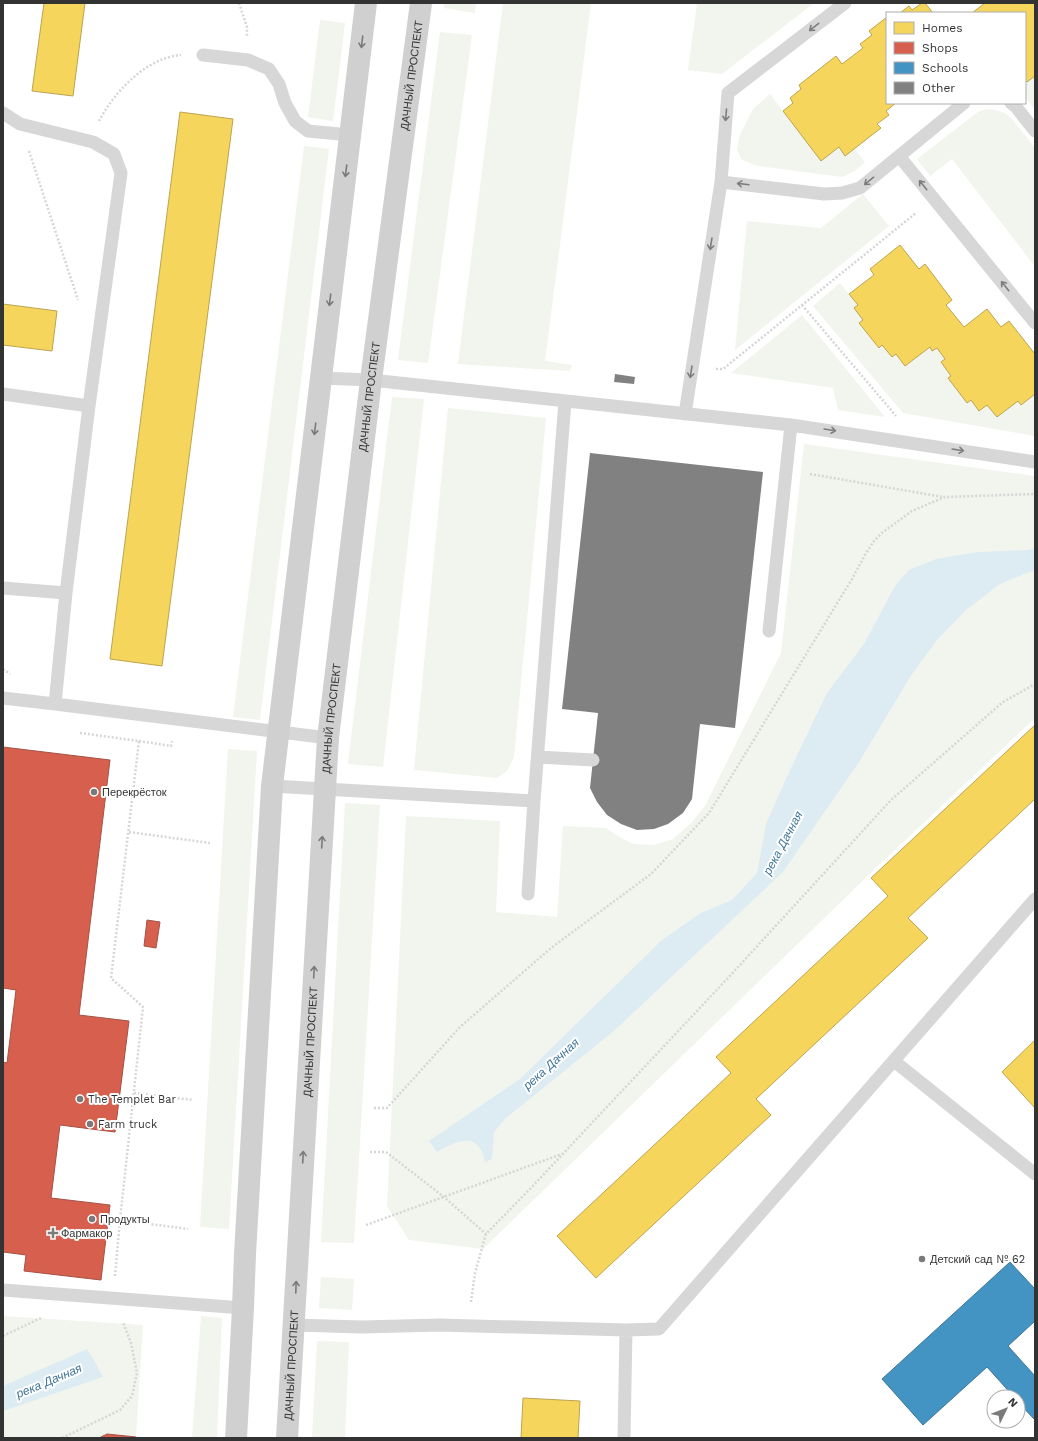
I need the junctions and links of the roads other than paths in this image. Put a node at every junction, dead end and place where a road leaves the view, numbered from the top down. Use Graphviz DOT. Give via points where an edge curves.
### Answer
graph roads {
  1 [pos="366,3"];
  2 [pos="420,3"];
  3 [pos="844,3"];
  4 [pos="203,55"];
  5 [pos="963,104"];
  6 [pos="1012,104"];
  7 [pos="3,113"];
  8 [pos="1035,131"];
  9 [pos="350,135"];
  10 [pos="899,156"];
  11 [pos="720,182"];
  12 [pos="1033,317"];
  13 [pos="321,378"];
  14 [pos="371,380"];
  15 [pos="3,394"];
  16 [pos="565,401"];
  17 [pos="89,406"];
  18 [pos="685,414"];
  19 [pos="791,425"];
  20 [pos="1035,462"];
  21 [pos="3,588"];
  22 [pos="66,593"];
  23 [pos="769,631"];
  24 [pos="3,698"];
  25 [pos="55,704"];
  26 [pos="278,732"];
  27 [pos="328,738"];
  28 [pos="538,757"];
  29 [pos="593,760"];
  30 [pos="272,786"];
  31 [pos="325,789"];
  32 [pos="534,801"];
  33 [pos="528,894"];
  34 [pos="1035,899"];
  35 [pos="894,1061"];
  36 [pos="1035,1174"];
  37 [pos="3,1290"];
  38 [pos="243,1308"];
  39 [pos="294,1325"];
  40 [pos="626,1330"];
  41 [pos="236,1438"];
  42 [pos="287,1438"];
  43 [pos="624,1438"];
  1 -- 9 [label="main road, one-way"];
  2 -- 14 [label="main road, ДАЧНЫЙ ПРОСПЕКТ"];
  3 -- 11 [label="lane, one-way" via="728,93"];
  4 -- 9 [label="lane" via="248,60 268,69 279,84 284,103 295,122 308,131"];
  5 -- 10 [label="lane"];
  6 -- 8 [label="lane"];
  7 -- 17 [label="lane" via="20,124 93,142 114,154 121,173"];
  9 -- 13 [label="main road, one-way"];
  10 -- 11 [label="lane, one-way" via="860,188 842,193 824,194"];
  12 -- 10 [label="lane, one-way"];
  11 -- 18 [label="lane, one-way"];
  13 -- 14 [label="lane"];
  13 -- 26 [label="main road, one-way"];
  14 -- 16 [label="lane"];
  14 -- 27 [label="main road, ДАЧНЫЙ ПРОСПЕКТ"];
  15 -- 17 [label="lane"];
  16 -- 18 [label="lane"];
  16 -- 28 [label="lane"];
  17 -- 22 [label="lane"];
  18 -- 19 [label="lane"];
  19 -- 20 [label="lane, one-way"];
  19 -- 23 [label="lane"];
  21 -- 22 [label="lane"];
  22 -- 25 [label="lane"];
  24 -- 25 [label="lane"];
  25 -- 26 [label="lane"];
  26 -- 27 [label="lane"];
  26 -- 30 [label="main road"];
  27 -- 31 [label="main road, ДАЧНЫЙ ПРОСПЕКТ"];
  28 -- 29 [label="lane"];
  28 -- 32 [label="lane"];
  30 -- 31 [label="lane"];
  30 -- 38 [label="main road"];
  31 -- 32 [label="lane"];
  39 -- 31 [label="main road, ДАЧНЫЙ ПРОСПЕКТ, one-way"];
  32 -- 33 [label="lane"];
  34 -- 35 [label="lane"];
  35 -- 36 [label="lane"];
  35 -- 40 [label="lane" via="659,1329"];
  37 -- 38 [label="lane"];
  38 -- 41 [label="main road"];
  39 -- 40 [label="lane" via="439,1325"];
  39 -- 42 [label="main road, ДАЧНЫЙ ПРОСПЕКТ"];
  40 -- 43 [label="lane"];
}
